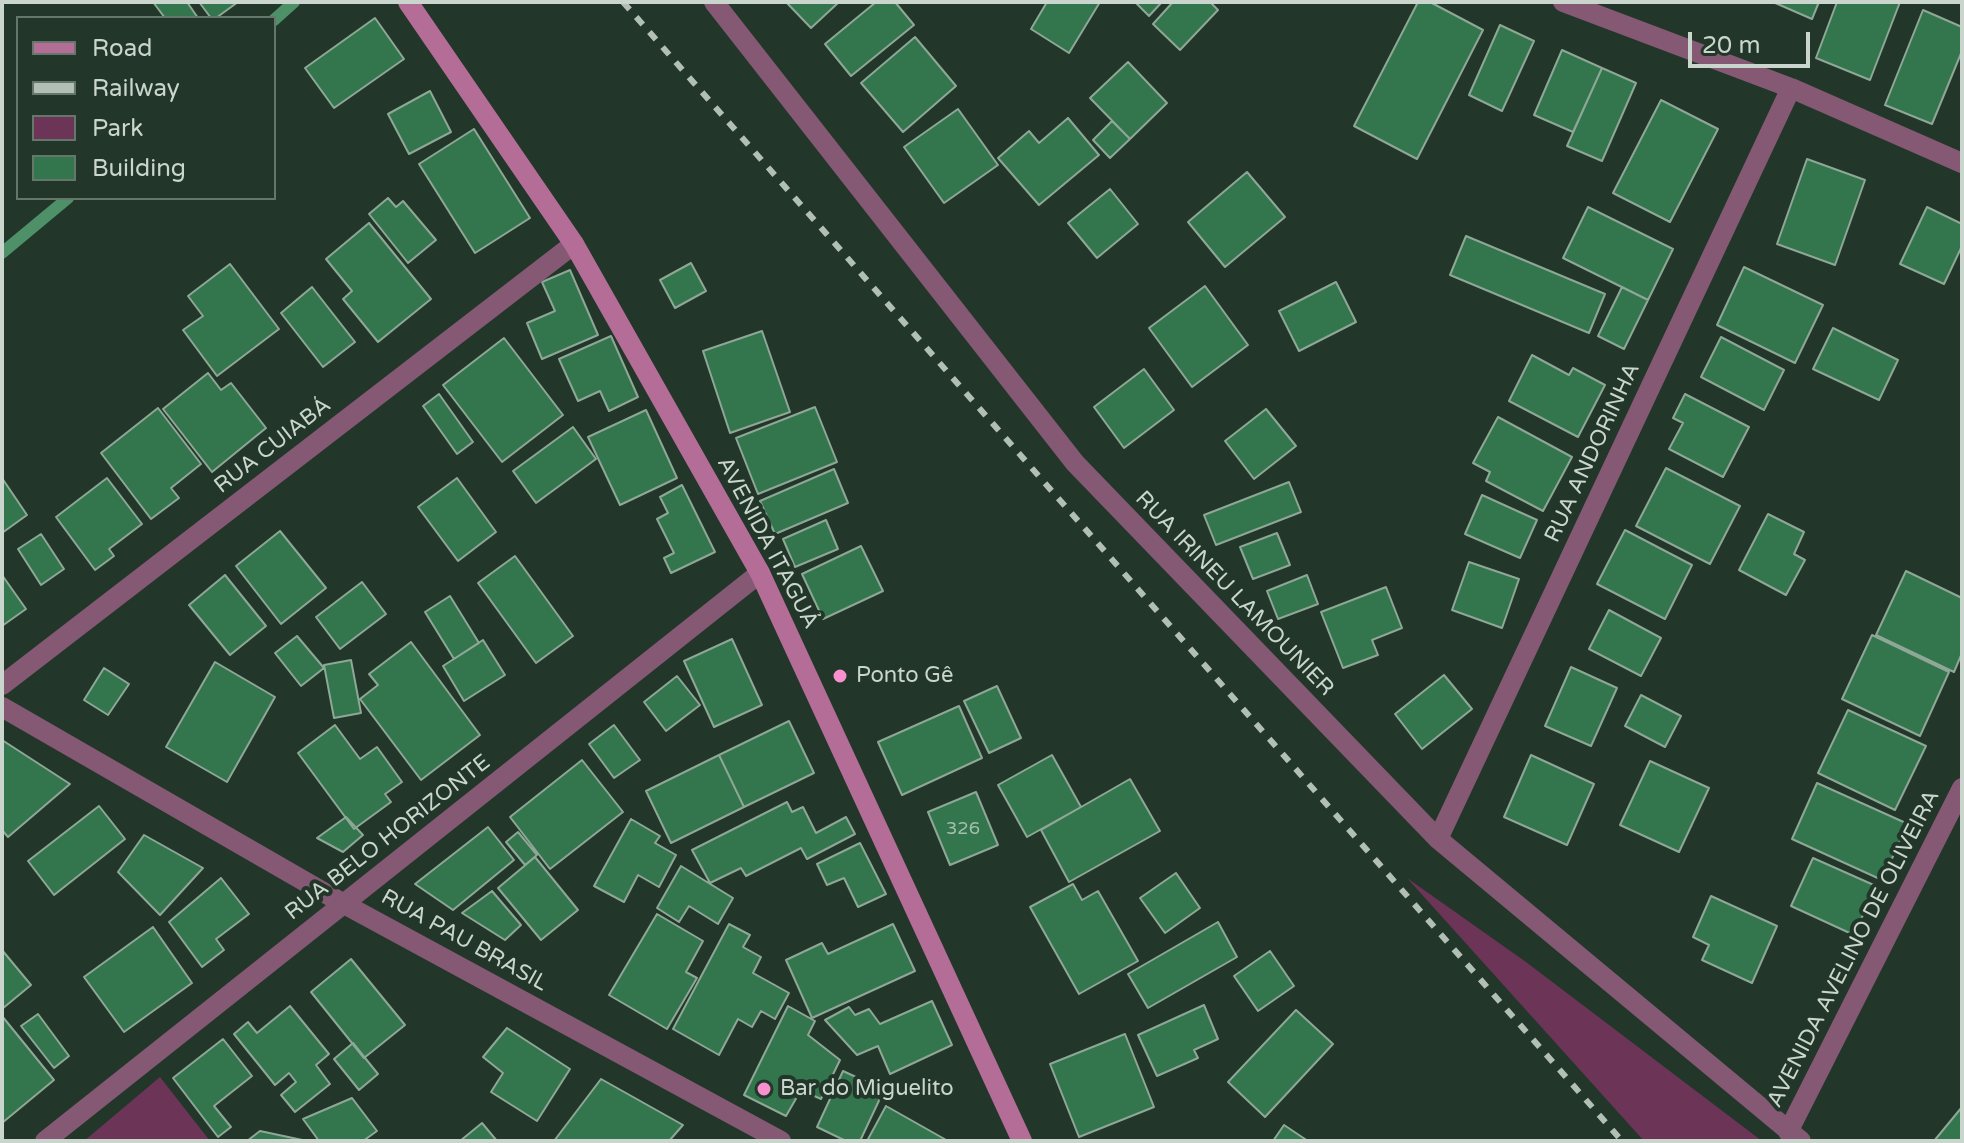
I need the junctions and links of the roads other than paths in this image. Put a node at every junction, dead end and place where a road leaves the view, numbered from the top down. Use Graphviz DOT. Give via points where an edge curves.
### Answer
graph roads {
  1 [pos="408,2"];
  2 [pos="714,2"];
  3 [pos="1563,2"];
  4 [pos="1791,88"];
  5 [pos="1962,163"];
  6 [pos="574,244"];
  7 [pos="760,573"];
  8 [pos="2,685"];
  9 [pos="2,707"];
  10 [pos="1962,788"];
  11 [pos="1438,839"];
  12 [pos="344,904"];
  13 [pos="1795,1137"];
  14 [pos="778,1140"];
  15 [pos="45,1141"];
  16 [pos="1022,1141"];
  1 -- 6 [label="main road, AVENIDA ITAGUÁ"];
  2 -- 11 [label="street, RUA IRINEU LAMOUNIER" via="1075,463"];
  3 -- 4 [label="street"];
  4 -- 5 [label="street"];
  4 -- 11 [label="street, RUA ANDORINHA"];
  6 -- 7 [label="main road, AVENIDA ITAGUÁ"];
  6 -- 8 [label="street, RUA CUIABÁ"];
  7 -- 12 [label="street, RUA BELO HORIZONTE"];
  7 -- 16 [label="main road, AVENIDA ITAGUÁ"];
  9 -- 12 [label="street, RUA PAU BRASIL"];
  10 -- 13 [label="street, AVENIDA AVELINO DE OLIVEIRA"];
  11 -- 13 [label="street, RUA IRINEU LAMOUNIER"];
  12 -- 14 [label="street, RUA PAU BRASIL"];
  12 -- 15 [label="street, RUA BELO HORIZONTE"];
}
